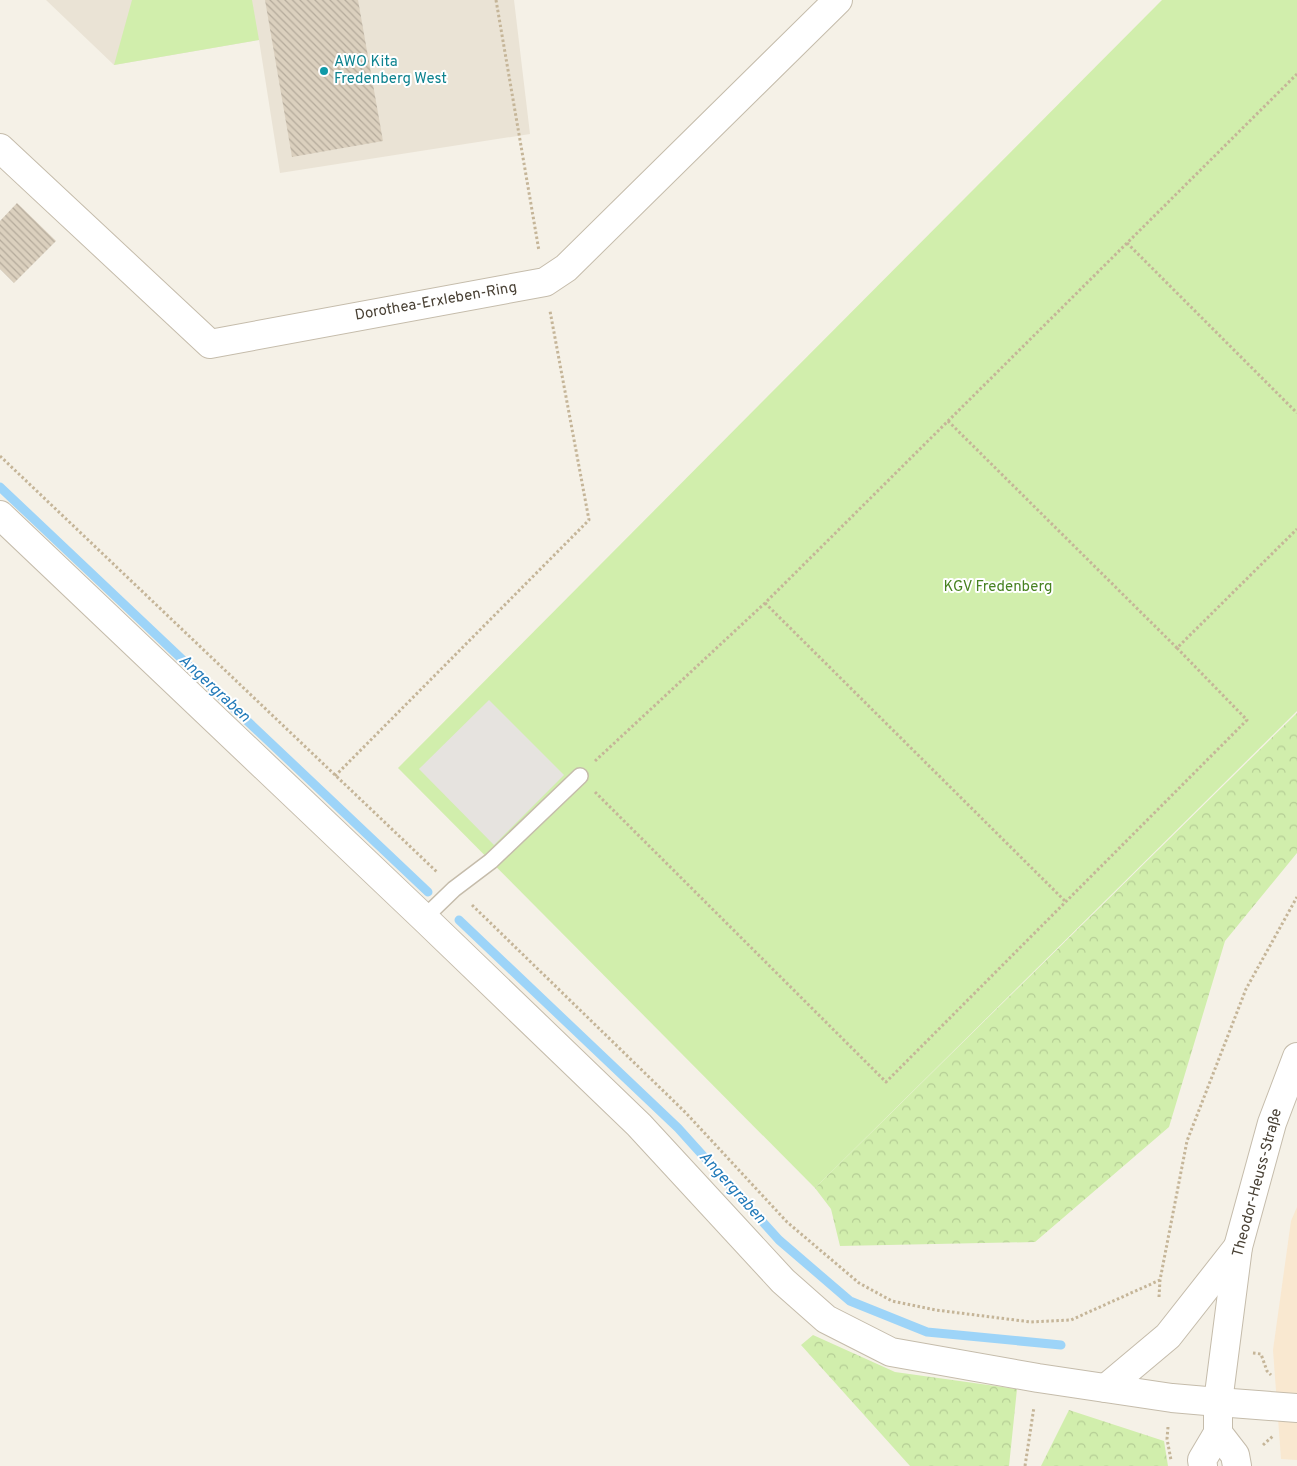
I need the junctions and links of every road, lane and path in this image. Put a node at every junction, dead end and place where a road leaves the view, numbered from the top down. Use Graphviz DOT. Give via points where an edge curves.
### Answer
graph roads {
  1 [pos="496,0"];
  2 [pos="838,0"];
  3 [pos="1297,74"];
  4 [pos="0,148"];
  5 [pos="1127,243"];
  6 [pos="545,282"];
  7 [pos="1297,413"];
  8 [pos="948,421"];
  9 [pos="0,456"];
  10 [pos="0,515"];
  11 [pos="1297,529"];
  12 [pos="765,602"];
  13 [pos="1177,648"];
  14 [pos="335,776"];
  15 [pos="580,776"];
  16 [pos="454,888"];
  17 [pos="1297,897"];
  18 [pos="1066,902"];
  19 [pos="424,918"];
  20 [pos="1297,1057"];
  21 [pos="1238,1247"];
  22 [pos="1038,1378"];
  23 [pos="1106,1388"];
  24 [pos="1218,1402"];
  25 [pos="1297,1408"];
  26 [pos="1218,1433"];
  27 [pos="1025,1466"];
  28 [pos="1203,1466"];
  29 [pos="1237,1466"];
  1 -- 6 [label="path"];
  2 -- 6 [label="street, Dorothea-Erxleben-Ring" via="566,268"];
  3 -- 5 [label="path"];
  4 -- 6 [label="street, Dorothea-Erxleben-Ring" via="210,344"];
  5 -- 7 [label="path"];
  5 -- 8 [label="path"];
  6 -- 14 [label="path" via="589,520"];
  8 -- 12 [label="path"];
  8 -- 13 [label="path"];
  9 -- 14 [label="path"];
  10 -- 19 [label="street"];
  11 -- 13 [label="path"];
  12 -- 15 [label="path"];
  12 -- 18 [label="path"];
  13 -- 18 [label="path" via="1247,720"];
  14 -- 16 [label="path"];
  15 -- 16 [label="lane" via="491,861"];
  15 -- 18 [label="path" via="886,1082"];
  16 -- 17 [label="path" via="686,1113 787,1222 859,1283 892,1300 936,1310 1031,1322 1071,1320 1160,1280 1186,1140 1246,989"];
  16 -- 19 [label="lane"];
  19 -- 22 [label="street" via="639,1125 783,1281 826,1320 891,1352"];
  20 -- 21 [label="street, Theodor-Heuss-Straße" via="1272,1123"];
  21 -- 23 [label="street" via="1168,1336"];
  21 -- 24 [label="street, Theodor-Heuss-Straße"];
  22 -- 23 [label="street"];
  22 -- 27 [label="path"];
  23 -- 24 [label="street"];
  24 -- 25 [label="street"];
  24 -- 26 [label="street, Theodor-Heuss-Straße"];
  26 -- 28 [label="street" via="1202,1460"];
  26 -- 29 [label="street" via="1235,1454"];
}
